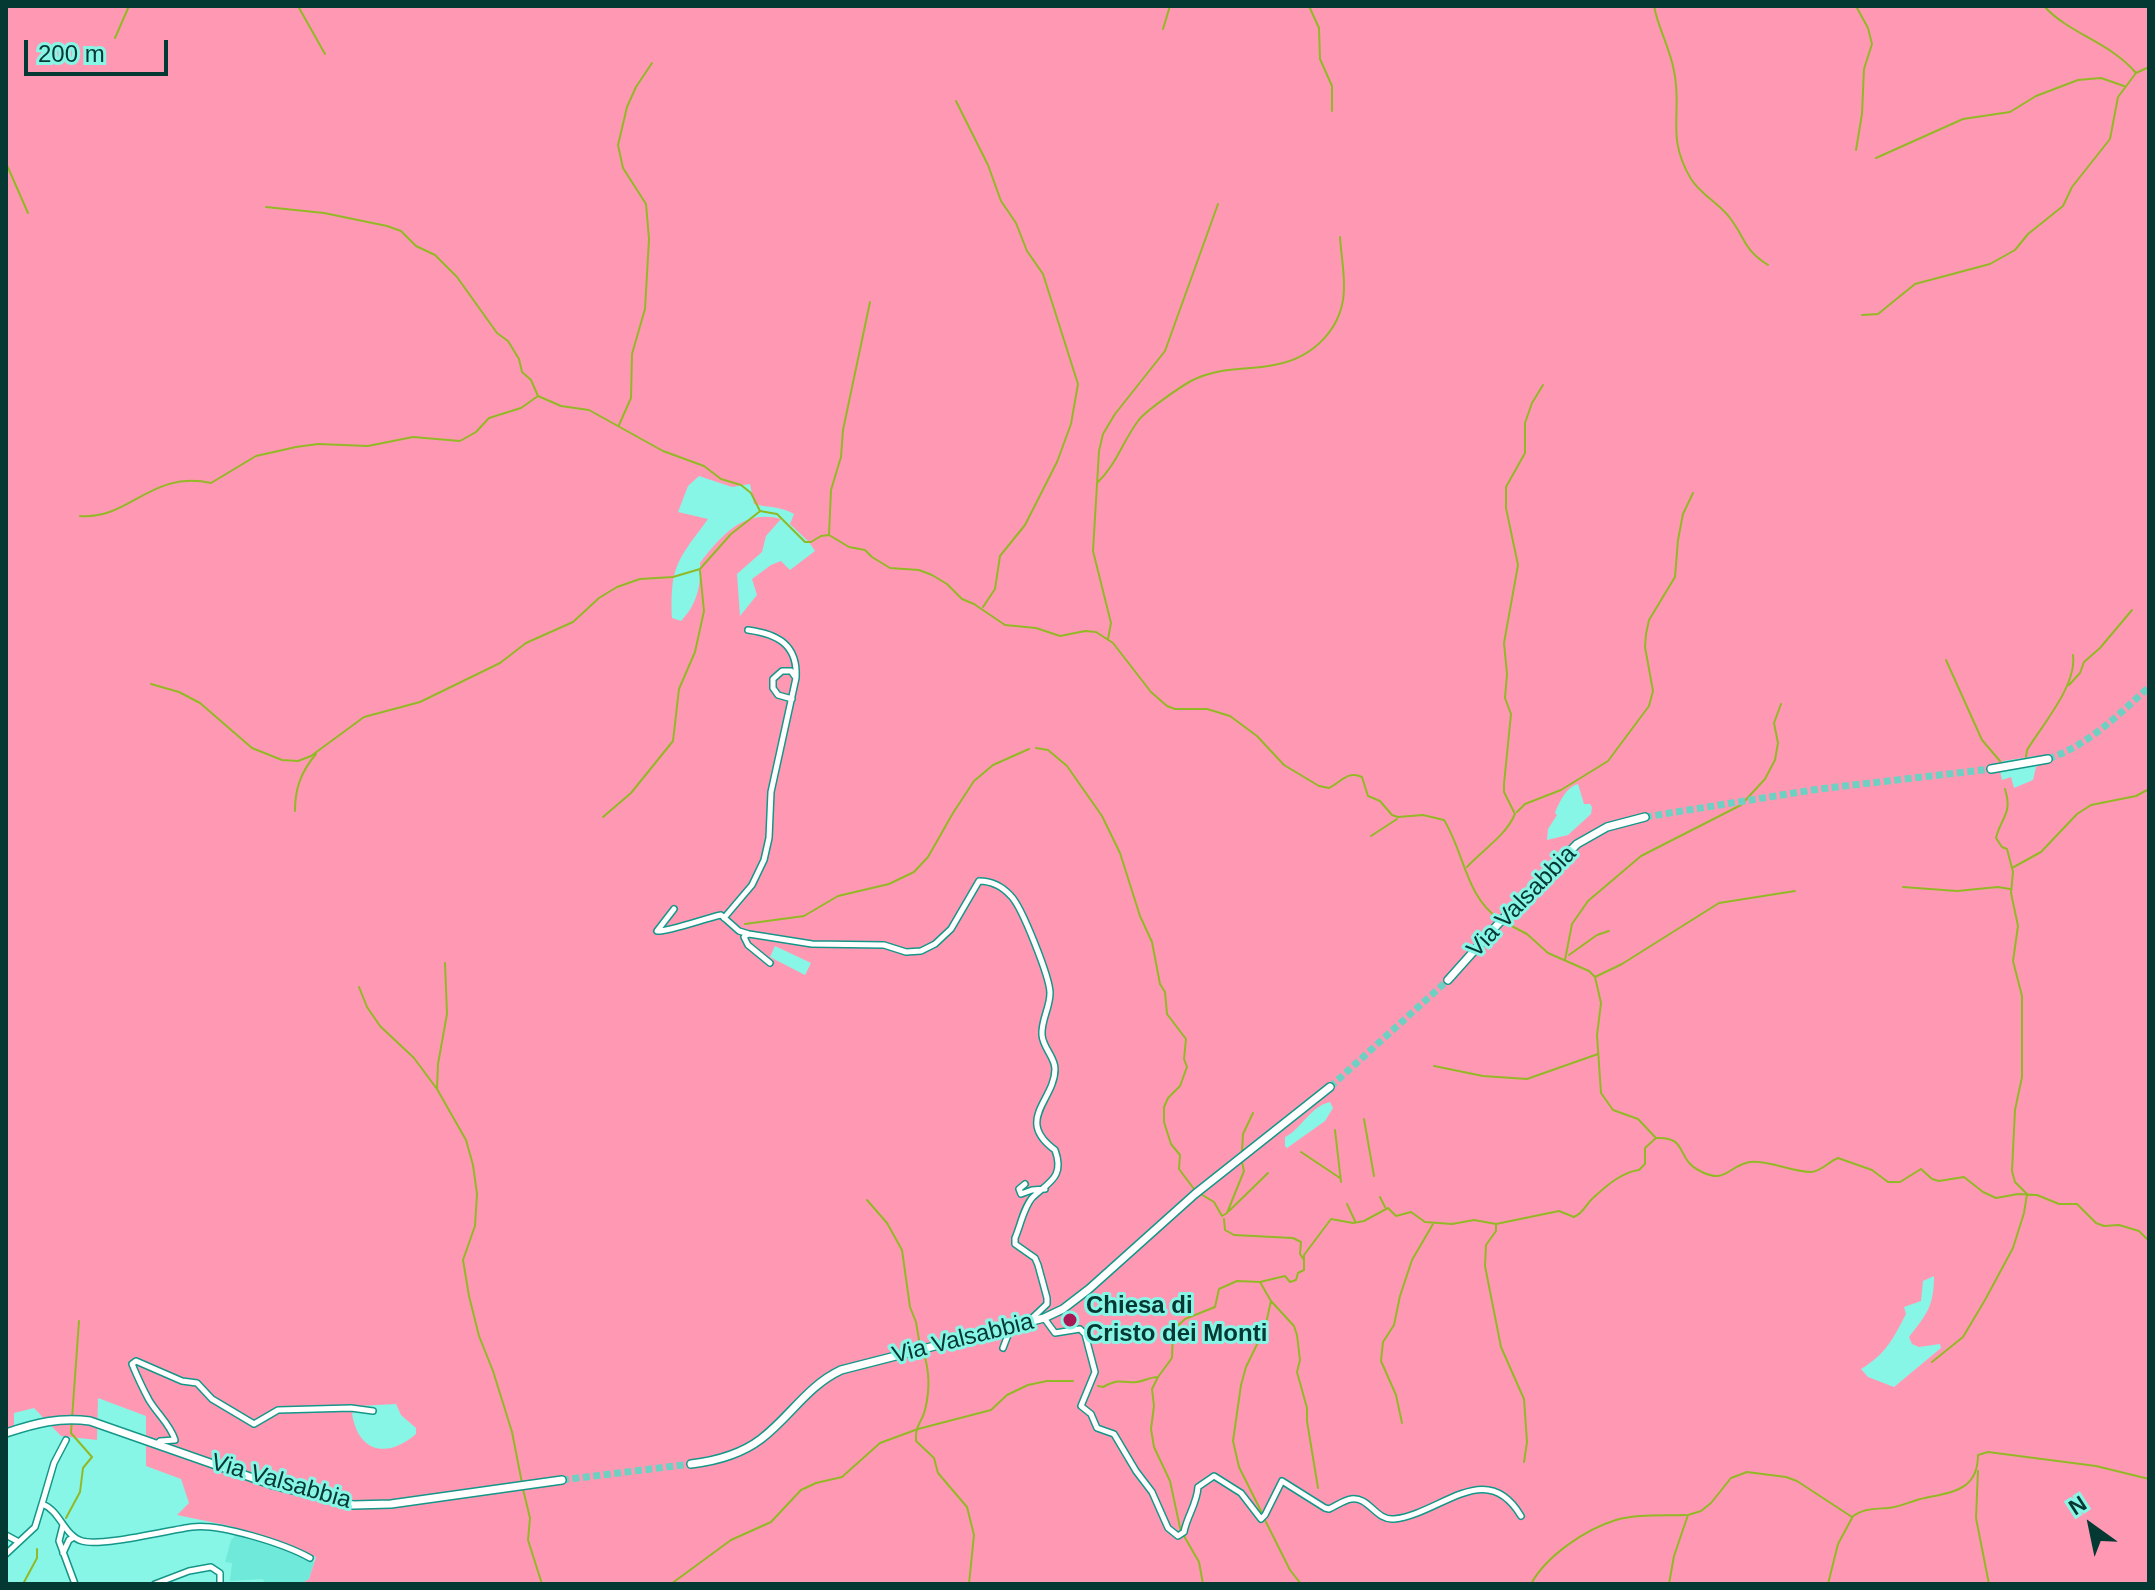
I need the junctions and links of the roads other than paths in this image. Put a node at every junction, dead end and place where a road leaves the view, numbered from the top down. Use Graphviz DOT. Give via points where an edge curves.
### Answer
graph roads {
  1 [pos="748,630"];
  2 [pos="796,678"];
  3 [pos="792,699"];
  4 [pos="2048,759"];
  5 [pos="1991,769"];
  6 [pos="1645,817"];
  7 [pos="674,909"];
  8 [pos="724,918"];
  9 [pos="749,934"];
  10 [pos="770,963"];
  11 [pos="1450,978"];
  12 [pos="1330,1087"];
  13 [pos="1025,1184"];
  14 [pos="1046,1189"];
  15 [pos="1044,1318"];
  16 [pos="1027,1322"];
  17 [pos="1008,1335"];
  18 [pos="1003,1348"];
  19 [pos="373,1411"];
  20 [pos="6,1433"];
  21 [pos="66,1440"];
  22 [pos="157,1444"];
  23 [pos="691,1464"];
  24 [pos="560,1481"];
  25 [pos="42,1504"];
  26 [pos="1521,1516"];
  27 [pos="64,1524"];
  28 [pos="69,1531"];
  29 [pos="6,1535"];
  30 [pos="59,1536"];
  31 [pos="74,1537"];
  32 [pos="17,1541"];
  33 [pos="6,1554"];
  34 [pos="63,1554"];
  35 [pos="310,1558"];
  36 [pos="75,1584"];
  37 [pos="155,1584"];
  38 [pos="220,1584"];
  1 -- 2 [label="street" via="779,637 789,645"];
  2 -- 3 [label="street"];
  2 -- 3 [label="street" via="791,671 782,671 773,679 778,695"];
  3 -- 8 [label="street" via="771,792 764,860 752,885"];
  4 -- 5 [label="main road"];
  6 -- 11 [label="main road, Via Valsabbia" via="1586,838"];
  7 -- 8 [label="street" via="657,931"];
  8 -- 9 [label="street"];
  9 -- 10 [label="street" via="744,937 748,945"];
  9 -- 14 [label="street" via="921,951 951,929 979,881 1003,888 1018,905 1050,990 1042,1038 1055,1072 1040,1104 1038,1126 1055,1150 1058,1165"];
  12 -- 15 [label="main road, Via Valsabbia" via="1195,1194 1089,1289"];
  13 -- 14 [label="street" via="1021,1194"];
  14 -- 16 [label="street" via="1032,1198 1015,1238 1015,1244 1035,1258 1047,1298"];
  15 -- 16 [label="main road, Via Valsabbia"];
  15 -- 26 [label="street" via="1055,1333 1080,1329 1085,1334 1095,1372 1081,1406 1097,1428 1114,1434 1152,1492 1168,1528 1178,1536 1184,1532 1198,1487 1214,1476 1241,1493 1261,1519 1282,1481 1325,1508 1356,1499 1392,1519 1463,1492 1494,1490"];
  16 -- 23 [label="main road, Via Valsabbia" via="833,1374 749,1447"];
  17 -- 18 [label="street"];
  19 -- 22 [label="street" via="278,1410 254,1424 212,1399 197,1383 136,1361 132,1364 149,1400 175,1437"];
  20 -- 22 [label="main road, Via Valsabbia" via="70,1418"];
  21 -- 25 [label="street"];
  22 -- 24 [label="main road, Via Valsabbia" via="273,1485 353,1505"];
  25 -- 27 [label="street"];
  25 -- 32 [label="street" via="35,1527"];
  27 -- 28 [label="street"];
  27 -- 30 [label="street"];
  28 -- 30 [label="street"];
  28 -- 31 [label="street"];
  29 -- 32 [label="street"];
  30 -- 34 [label="street"];
  31 -- 34 [label="street"];
  31 -- 35 [label="street" via="101,1542 209,1525"];
  32 -- 33 [label="street"];
  34 -- 36 [label="street"];
  37 -- 38 [label="street" via="211,1567 220,1573"];
}
